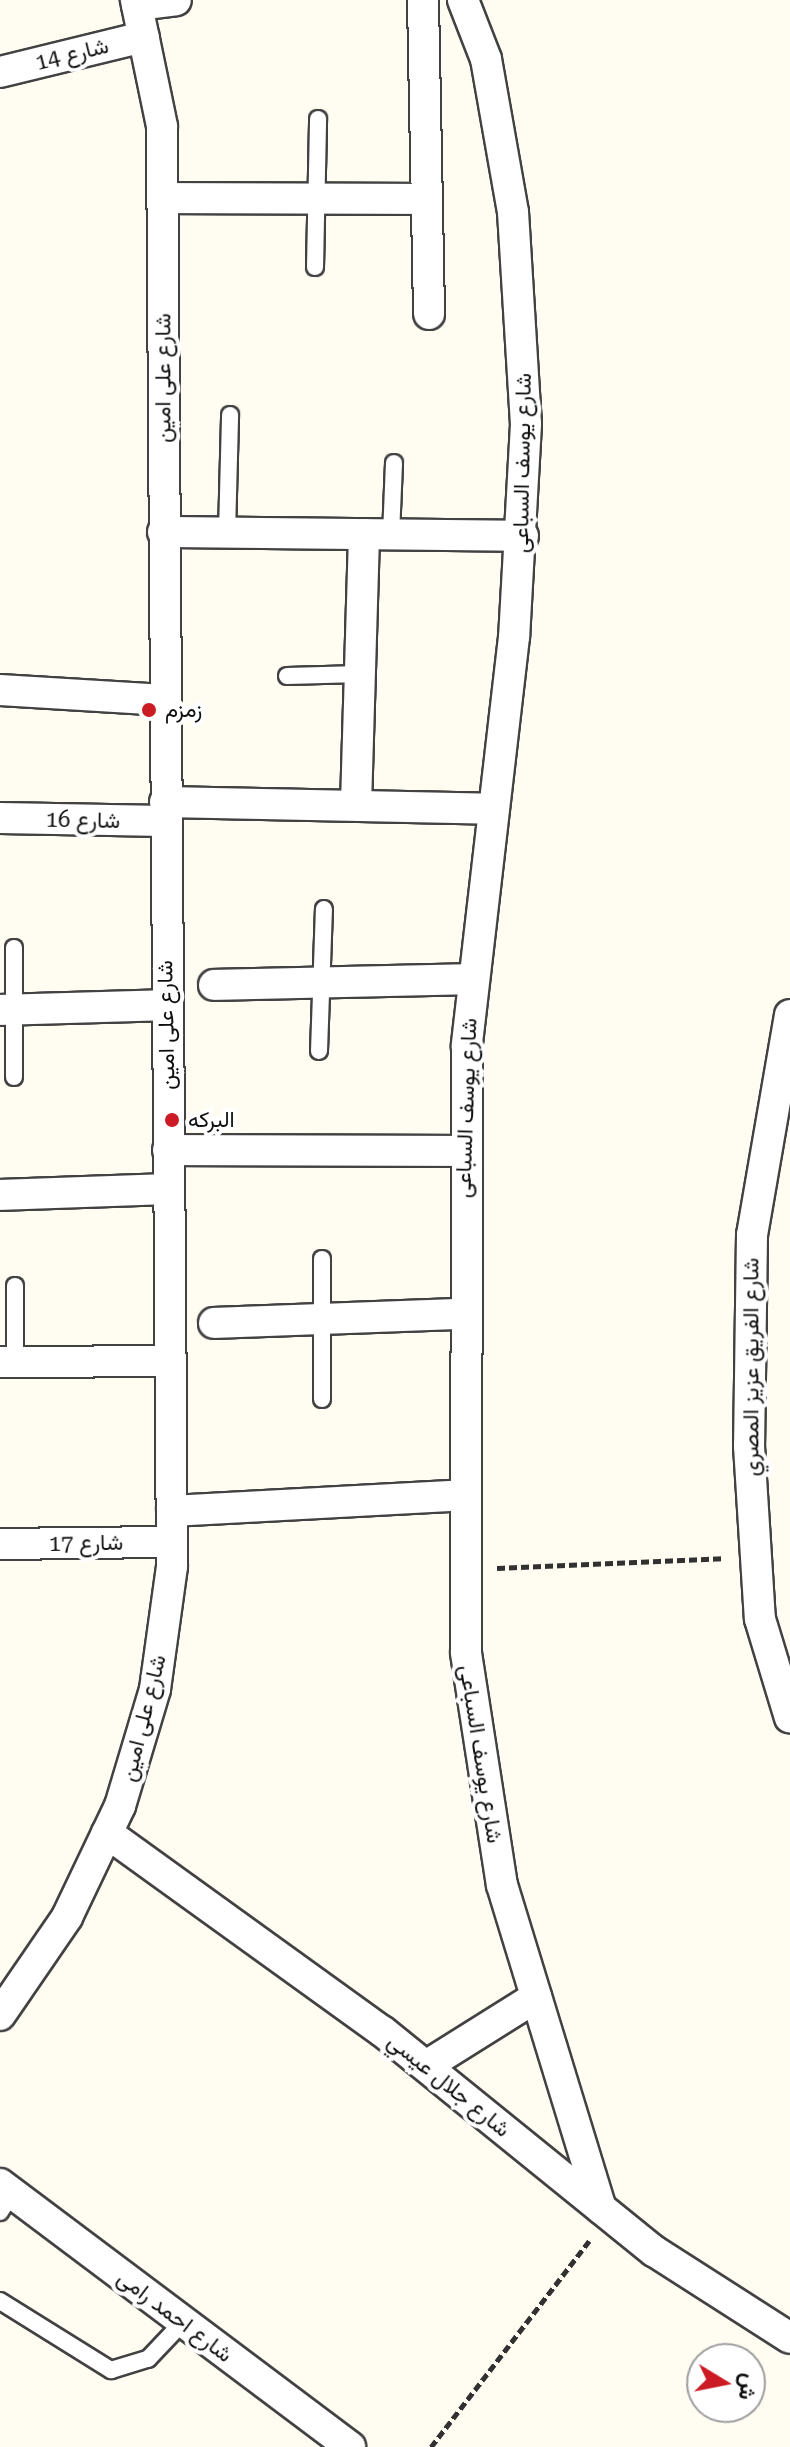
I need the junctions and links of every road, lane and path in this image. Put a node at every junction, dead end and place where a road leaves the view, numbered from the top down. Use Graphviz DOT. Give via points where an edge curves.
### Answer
graph roads {
  1 [pos="176,0"];
  2 [pos="423,0"];
  3 [pos="463,0"];
  4 [pos="136,2"];
  5 [pos="144,37"];
  6 [pos="0,72"];
  7 [pos="318,119"];
  8 [pos="163,198"];
  9 [pos="316,199"];
  10 [pos="426,199"];
  11 [pos="315,267"];
  12 [pos="429,314"];
  13 [pos="230,415"];
  14 [pos="394,463"];
  15 [pos="163,532"];
  16 [pos="227,533"];
  17 [pos="377,534"];
  18 [pos="523,536"];
  19 [pos="360,674"];
  20 [pos="287,676"];
  21 [pos="0,690"];
  22 [pos="165,700"];
  23 [pos="356,805"];
  24 [pos="492,809"];
  25 [pos="165,812"];
  26 [pos="0,818"];
  27 [pos="324,909"];
  28 [pos="14,948"];
  29 [pos="473,979"];
  30 [pos="322,981"];
  31 [pos="214,985"];
  32 [pos="165,1005"];
  33 [pos="7,1010"];
  34 [pos="790,1015"];
  35 [pos="319,1051"];
  36 [pos="14,1077"];
  37 [pos="168,1150"];
  38 [pos="464,1151"];
  39 [pos="168,1189"];
  40 [pos="0,1195"];
  41 [pos="322,1259"];
  42 [pos="15,1286"];
  43 [pos="462,1314"];
  44 [pos="322,1319"];
  45 [pos="214,1323"];
  46 [pos="170,1361"];
  47 [pos="7,1362"];
  48 [pos="322,1399"];
  49 [pos="463,1495"];
  50 [pos="172,1511"];
  51 [pos="172,1542"];
  52 [pos="0,1544"];
  53 [pos="756,1557"];
  54 [pos="464,1569"];
  55 [pos="790,1718"];
  56 [pos="107,1833"];
  57 [pos="536,1997"];
  58 [pos="0,2015"];
  59 [pos="426,2066"];
  60 [pos="4,2196"];
  61 [pos="605,2211"];
  62 [pos="0,2301"];
  63 [pos="183,2322"];
  64 [pos="790,2338"];
  65 [pos="350,2447"];
  66 [pos="431,2447"];
  1 -- 4 [label="street"];
  2 -- 10 [label="street"];
  3 -- 18 [label="street, شارع يوسف السباعى" via="486,59 513,212 526,409"];
  4 -- 5 [label="street, شارع على امين"];
  5 -- 6 [label="street, شارع 14"];
  5 -- 8 [label="street, شارع على امين" via="162,126"];
  7 -- 9 [label="lane"];
  8 -- 9 [label="street"];
  8 -- 15 [label="street, شارع على امين"];
  9 -- 10 [label="street"];
  9 -- 11 [label="lane"];
  10 -- 12 [label="street"];
  13 -- 16 [label="lane"];
  14 -- 17 [label="lane"];
  15 -- 16 [label="street"];
  15 -- 22 [label="street, شارع على امين"];
  16 -- 17 [label="street"];
  17 -- 18 [label="street"];
  17 -- 19 [label="street"];
  18 -- 24 [label="street, شارع يوسف السباعى"];
  19 -- 20 [label="lane"];
  19 -- 23 [label="street"];
  21 -- 22 [label="street"];
  22 -- 25 [label="street, شارع على امين"];
  23 -- 24 [label="street, شارع 16"];
  23 -- 25 [label="street, شارع 16"];
  24 -- 29 [label="street, شارع يوسف السباعى"];
  25 -- 26 [label="street, شارع 16"];
  25 -- 32 [label="street, شارع على امين"];
  27 -- 30 [label="lane"];
  28 -- 33 [label="lane"];
  29 -- 30 [label="street"];
  29 -- 38 [label="street, شارع يوسف السباعى"];
  30 -- 31 [label="street"];
  30 -- 35 [label="lane"];
  32 -- 33 [label="street"];
  32 -- 37 [label="street, شارع على امين"];
  33 -- 36 [label="lane"];
  34 -- 53 [label="street, شارع الفريق عزيز المصري" via="752,1235 749,1446"];
  37 -- 38 [label="street"];
  37 -- 39 [label="street, شارع على امين"];
  38 -- 43 [label="street, شارع يوسف السباعى"];
  39 -- 40 [label="street"];
  39 -- 46 [label="street, شارع على امين"];
  41 -- 44 [label="lane"];
  42 -- 47 [label="lane"];
  43 -- 44 [label="street"];
  43 -- 49 [label="street, شارع يوسف السباعى"];
  44 -- 45 [label="street"];
  44 -- 48 [label="lane"];
  46 -- 47 [label="street"];
  46 -- 50 [label="street, شارع على امين"];
  49 -- 50 [label="street"];
  49 -- 54 [label="street, شارع يوسف السباعى"];
  50 -- 51 [label="street, شارع على امين"];
  51 -- 52 [label="street, شارع 17"];
  51 -- 56 [label="street, شارع على امين" via="155,1689"];
  53 -- 54 [label="path"];
  53 -- 55 [label="street, شارع الفريق عزيز المصري" via="760,1619"];
  54 -- 57 [label="street, شارع يوسف السباعى" via="479,1770"];
  56 -- 58 [label="street, شارع على امين" via="67,1917"];
  56 -- 59 [label="street, شارع جلال عيسي"];
  57 -- 59 [label="street"];
  57 -- 61 [label="street, شارع يوسف السباعى"];
  59 -- 61 [label="street, شارع جلال عيسي"];
  60 -- 63 [label="street, شارع احمد رامى"];
  61 -- 64 [label="street, شارع جلال عيسي"];
  61 -- 66 [label="path"];
  62 -- 63 [label="lane" via="111,2370 148,2359"];
  63 -- 65 [label="street, شارع احمد رامى"];
}
